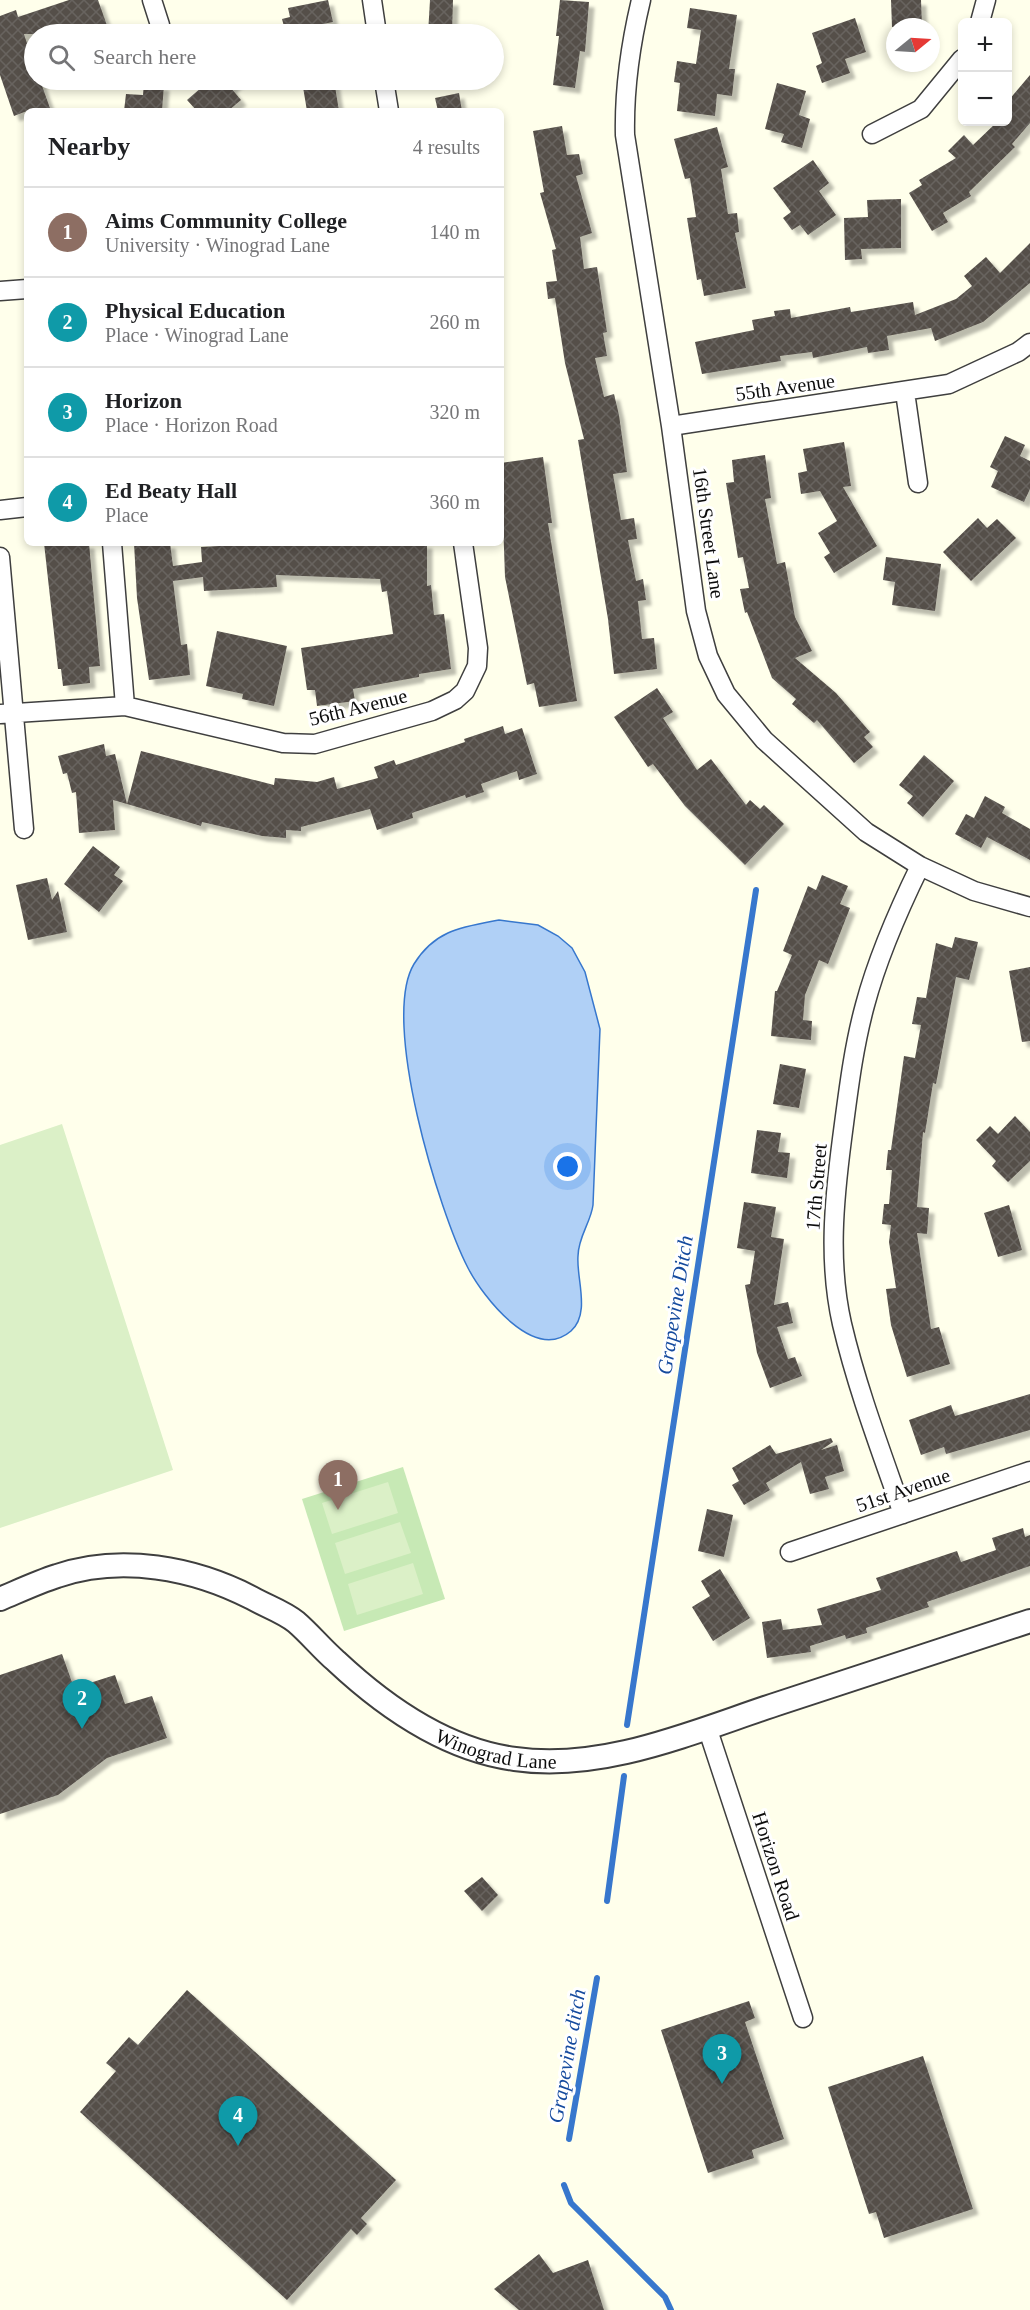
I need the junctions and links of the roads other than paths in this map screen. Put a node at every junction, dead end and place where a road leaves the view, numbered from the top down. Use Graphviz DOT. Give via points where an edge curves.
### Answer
graph roads {
  1 [pos="152,0"];
  2 [pos="372,0"];
  3 [pos="641,0"];
  4 [pos="986,0"];
  5 [pos="981,18"];
  6 [pos="160,24"];
  7 [pos="376,24"];
  8 [pos="958,65"];
  9 [pos="386,90"];
  10 [pos="389,108"];
  11 [pos="872,134"];
  12 [pos="24,289"];
  13 [pos="0,291"];
  14 [pos="1030,343"];
  15 [pos="905,392"];
  16 [pos="671,426"];
  17 [pos="918,483"];
  18 [pos="24,507"];
  19 [pos="0,510"];
  20 [pos="112,546"];
  21 [pos="463,546"];
  22 [pos="0,556"];
  23 [pos="125,706"];
  24 [pos="7,713"];
  25 [pos="24,829"];
  26 [pos="920,866"];
  27 [pos="1030,907"];
  28 [pos="1030,1471"];
  29 [pos="903,1514"];
  30 [pos="790,1552"];
  31 [pos="0,1599"];
  32 [pos="1030,1621"];
  33 [pos="707,1727"];
  34 [pos="803,2018"];
  1 -- 6 [label="street"];
  2 -- 7 [label="street"];
  3 -- 16 [label="street, 16th Street Lane" via="626,73 625,135"];
  4 -- 5 [label="street"];
  8 -- 11 [label="street" via="921,109"];
  9 -- 10 [label="street"];
  12 -- 13 [label="street"];
  14 -- 15 [label="street, 55th Avenue" via="949,384"];
  15 -- 16 [label="street, 55th Avenue"];
  15 -- 17 [label="street"];
  16 -- 26 [label="street, 16th Street Lane" via="696,611 708,656 726,694 764,740 832,803 866,832"];
  18 -- 19 [label="street"];
  20 -- 23 [label="street"];
  21 -- 23 [label="street, 56th Avenue" via="478,648 477,666 465,691 432,711 315,744 283,743"];
  22 -- 24 [label="street"];
  23 -- 24 [label="street, 56th Avenue"];
  24 -- 25 [label="street"];
  26 -- 27 [label="street, 16th Street Lane" via="974,891"];
  26 -- 29 [label="street, 17th Street" via="888,934 865,1006 851,1072 834,1200 834,1262 842,1322"];
  28 -- 29 [label="street, 51st Avenue"];
  29 -- 30 [label="street, 51st Avenue"];
  31 -- 33 [label="street, Winograd Lane" via="60,1575 111,1567 153,1567 203,1577 231,1587 294,1621 400,1713 472,1748 515,1759 579,1760 659,1744"];
  32 -- 33 [label="street, Winograd Lane"];
  33 -- 34 [label="street, Horizon Road"];
}
